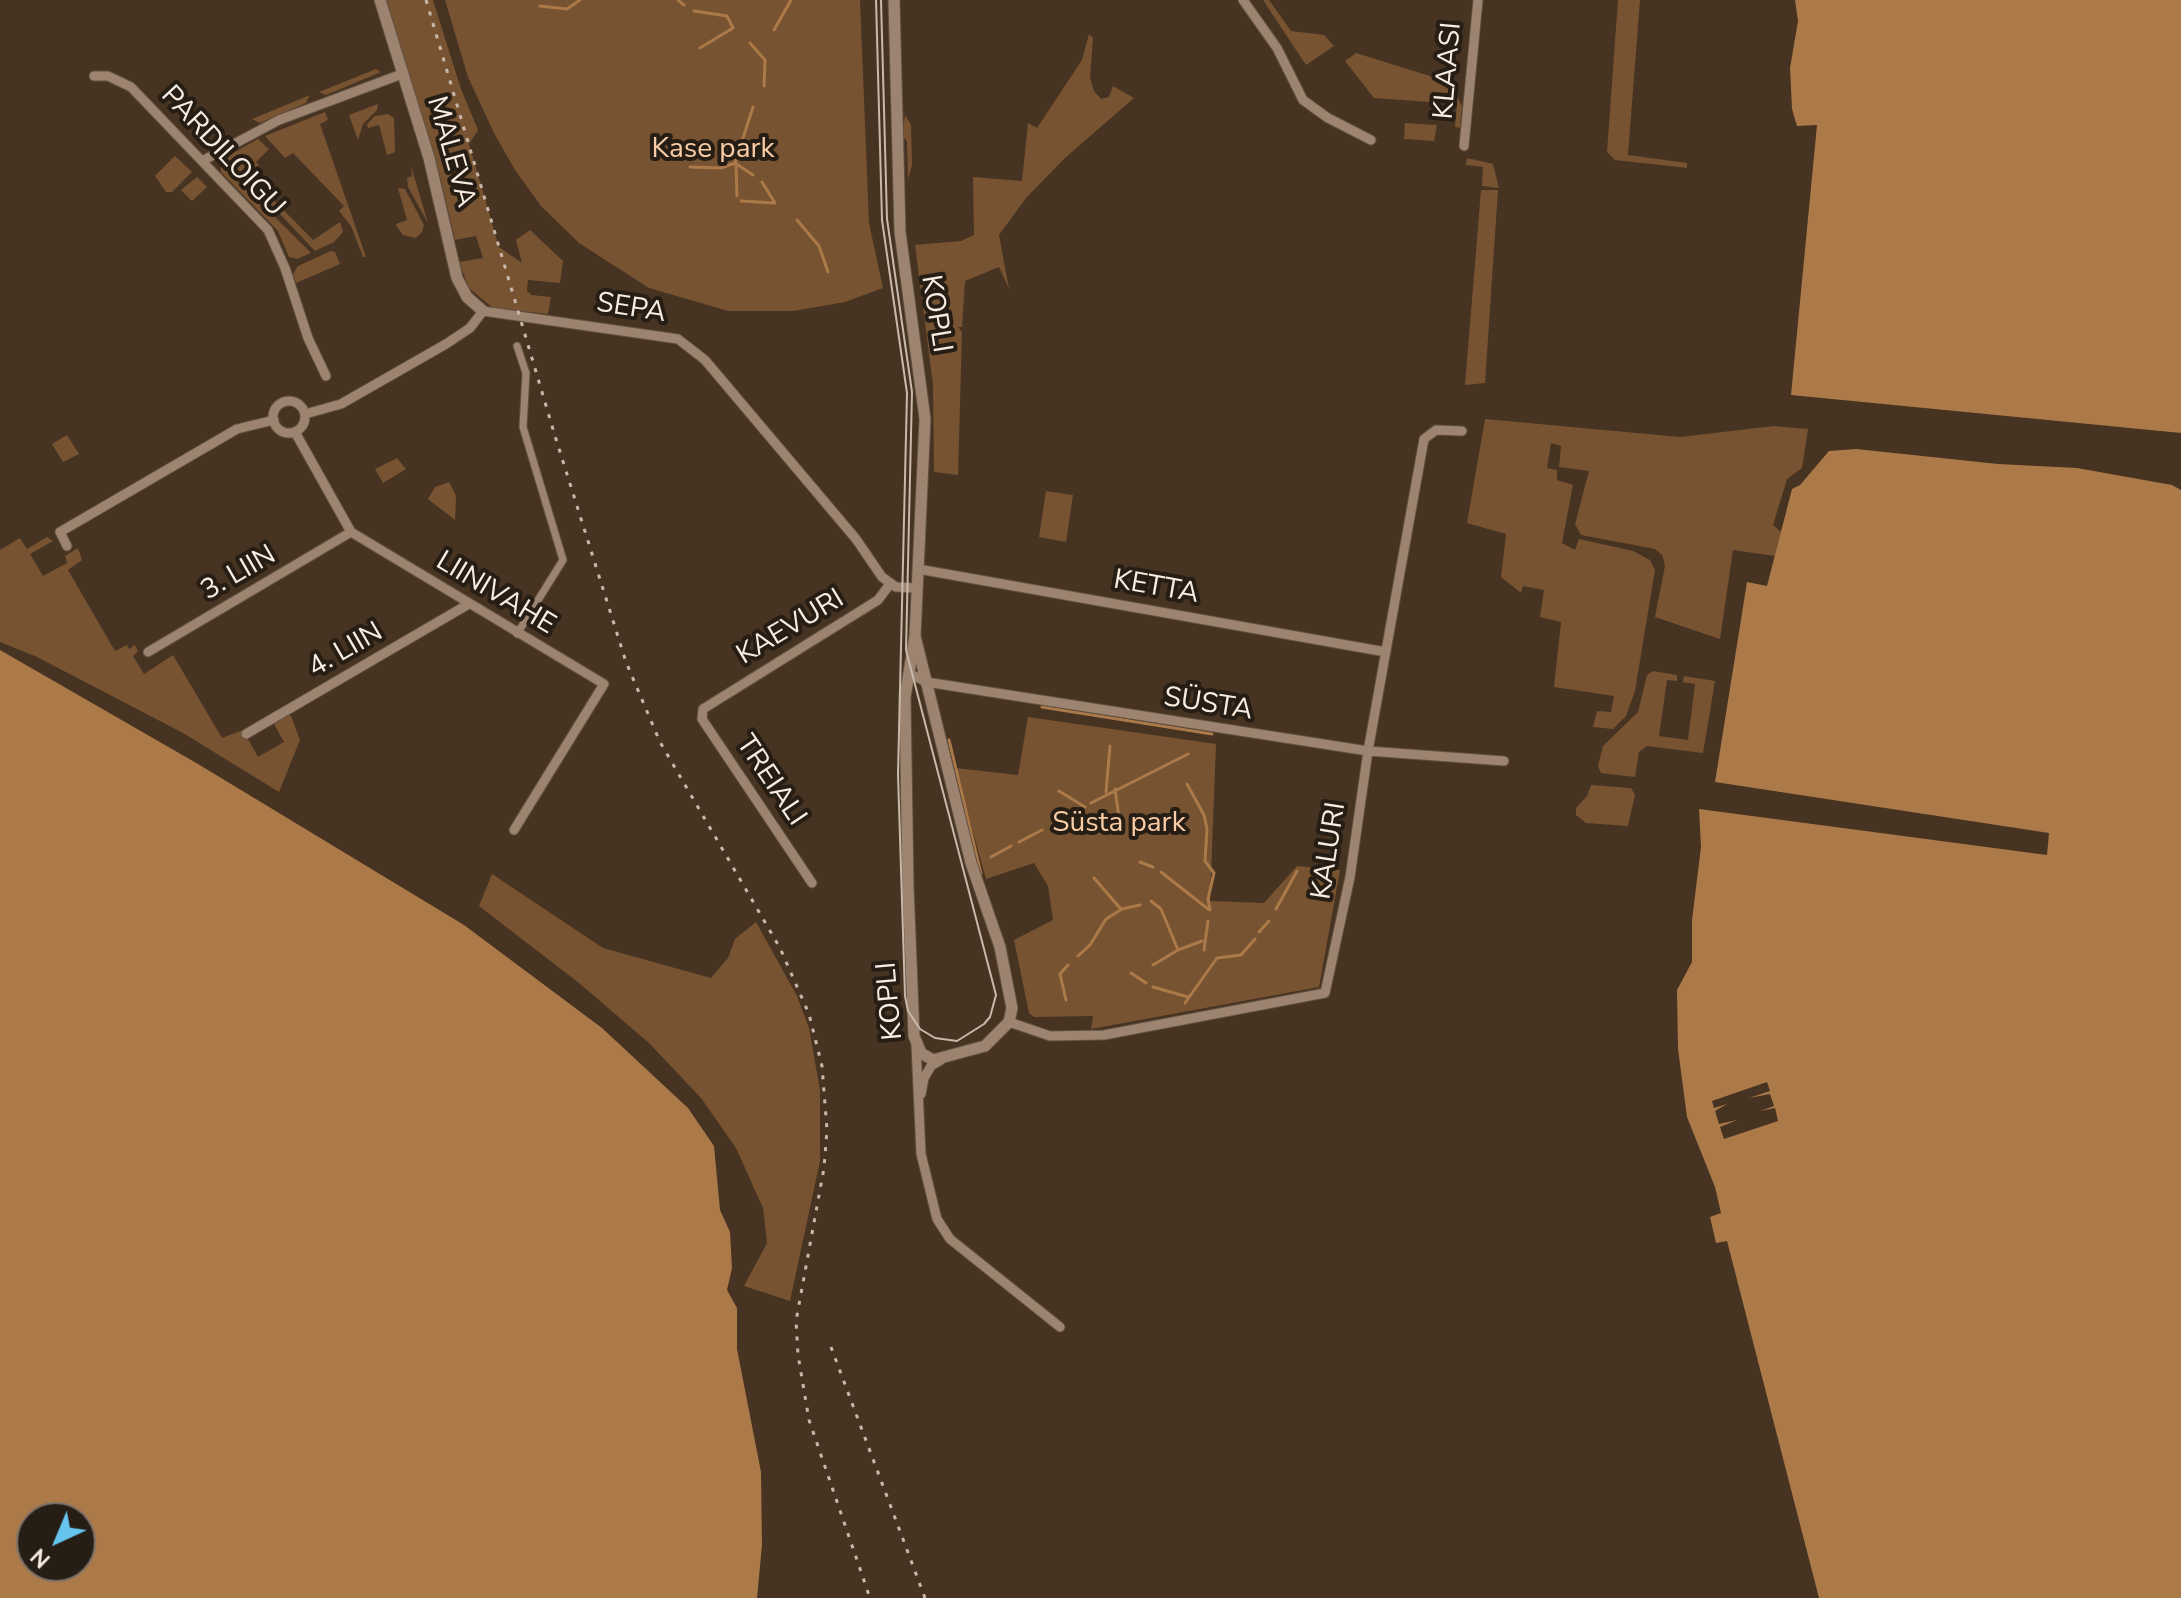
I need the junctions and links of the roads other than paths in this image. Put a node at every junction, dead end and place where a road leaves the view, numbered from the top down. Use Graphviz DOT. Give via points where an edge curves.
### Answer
graph roads {
  1 [pos="380,0"];
  2 [pos="894,0"];
  3 [pos="1243,0"];
  4 [pos="1478,0"];
  5 [pos="402,74"];
  6 [pos="94,76"];
  7 [pos="1371,140"];
  8 [pos="1464,146"];
  9 [pos="202,161"];
  10 [pos="483,311"];
  11 [pos="517,346"];
  12 [pos="326,376"];
  13 [pos="305,414"];
  14 [pos="274,420"];
  15 [pos="1462,431"];
  16 [pos="295,432"];
  17 [pos="351,532"];
  18 [pos="67,546"];
  19 [pos="918,569"];
  20 [pos="890,584"];
  21 [pos="917,588"];
  22 [pos="467,605"];
  23 [pos="517,634"];
  24 [pos="915,636"];
  25 [pos="148,652"];
  26 [pos="1386,652"];
  27 [pos="908,678"];
  28 [pos="926,682"];
  29 [pos="709,703"];
  30 [pos="246,734"];
  31 [pos="1368,751"];
  32 [pos="1504,761"];
  33 [pos="514,830"];
  34 [pos="812,883"];
  35 [pos="1009,1022"];
  36 [pos="916,1045"];
  37 [pos="943,1058"];
  38 [pos="919,1113"];
  39 [pos="1060,1327"];
  1 -- 5 [label="street, MALEVA"];
  2 -- 19 [label="street, KOPLI" via="903,266 925,419"];
  3 -- 7 [label="street" via="1277,48 1303,100"];
  4 -- 8 [label="street, KLAASI"];
  5 -- 9 [label="street" via="279,120"];
  5 -- 10 [label="street, MALEVA" via="429,158 457,278"];
  6 -- 9 [label="street, PARDILOIGU" via="131,87"];
  9 -- 12 [label="street, PARDILOIGU" via="268,230"];
  10 -- 13 [label="street" via="470,328 446,344 341,404"];
  10 -- 20 [label="street, SEPA" via="678,339 705,360"];
  11 -- 23 [label="street" via="526,373 523,427 563,560"];
  13 -- 14 [label="street" via="288,402 277,407"];
  13 -- 16 [label="street"];
  14 -- 16 [label="street" via="281,431"];
  14 -- 18 [label="street" via="237,429 60,532"];
  15 -- 26 [label="street, KALURI" via="1436,430 1424,439"];
  16 -- 17 [label="street, LIINIVAHE"];
  17 -- 22 [label="street, LIINIVAHE"];
  17 -- 25 [label="street, 3. LIIN"];
  19 -- 21 [label="street, KOPLI"];
  19 -- 26 [label="street, KETTA"];
  20 -- 21 [label="street"];
  20 -- 29 [label="street, KAEVURI" via="878,600"];
  21 -- 24 [label="street, KOPLI"];
  22 -- 23 [label="street, LIINIVAHE"];
  22 -- 30 [label="street, 4. LIIN"];
  23 -- 33 [label="street, LIINIVAHE" via="604,684"];
  24 -- 27 [label="street, KOPLI"];
  24 -- 28 [label="street, KOPLI"];
  26 -- 31 [label="street, KALURI"];
  27 -- 28 [label="street, SÜSTA"];
  27 -- 36 [label="street, KOPLI" via="905,780"];
  28 -- 31 [label="street, SÜSTA"];
  28 -- 35 [label="street, KOPLI" via="971,863 1011,992"];
  29 -- 34 [label="street, TREIALI" via="702,719"];
  31 -- 32 [label="street, SÜSTA"];
  31 -- 35 [label="street, KALURI" via="1350,877 1325,993 1104,1035 1050,1036"];
  35 -- 37 [label="street, KOPLI" via="985,1046"];
  36 -- 37 [label="street, KOPLI" via="926,1057"];
  36 -- 38 [label="street"];
  37 -- 38 [label="street" via="924,1078"];
  38 -- 39 [label="street" via="927,1188 950,1239"];
}
